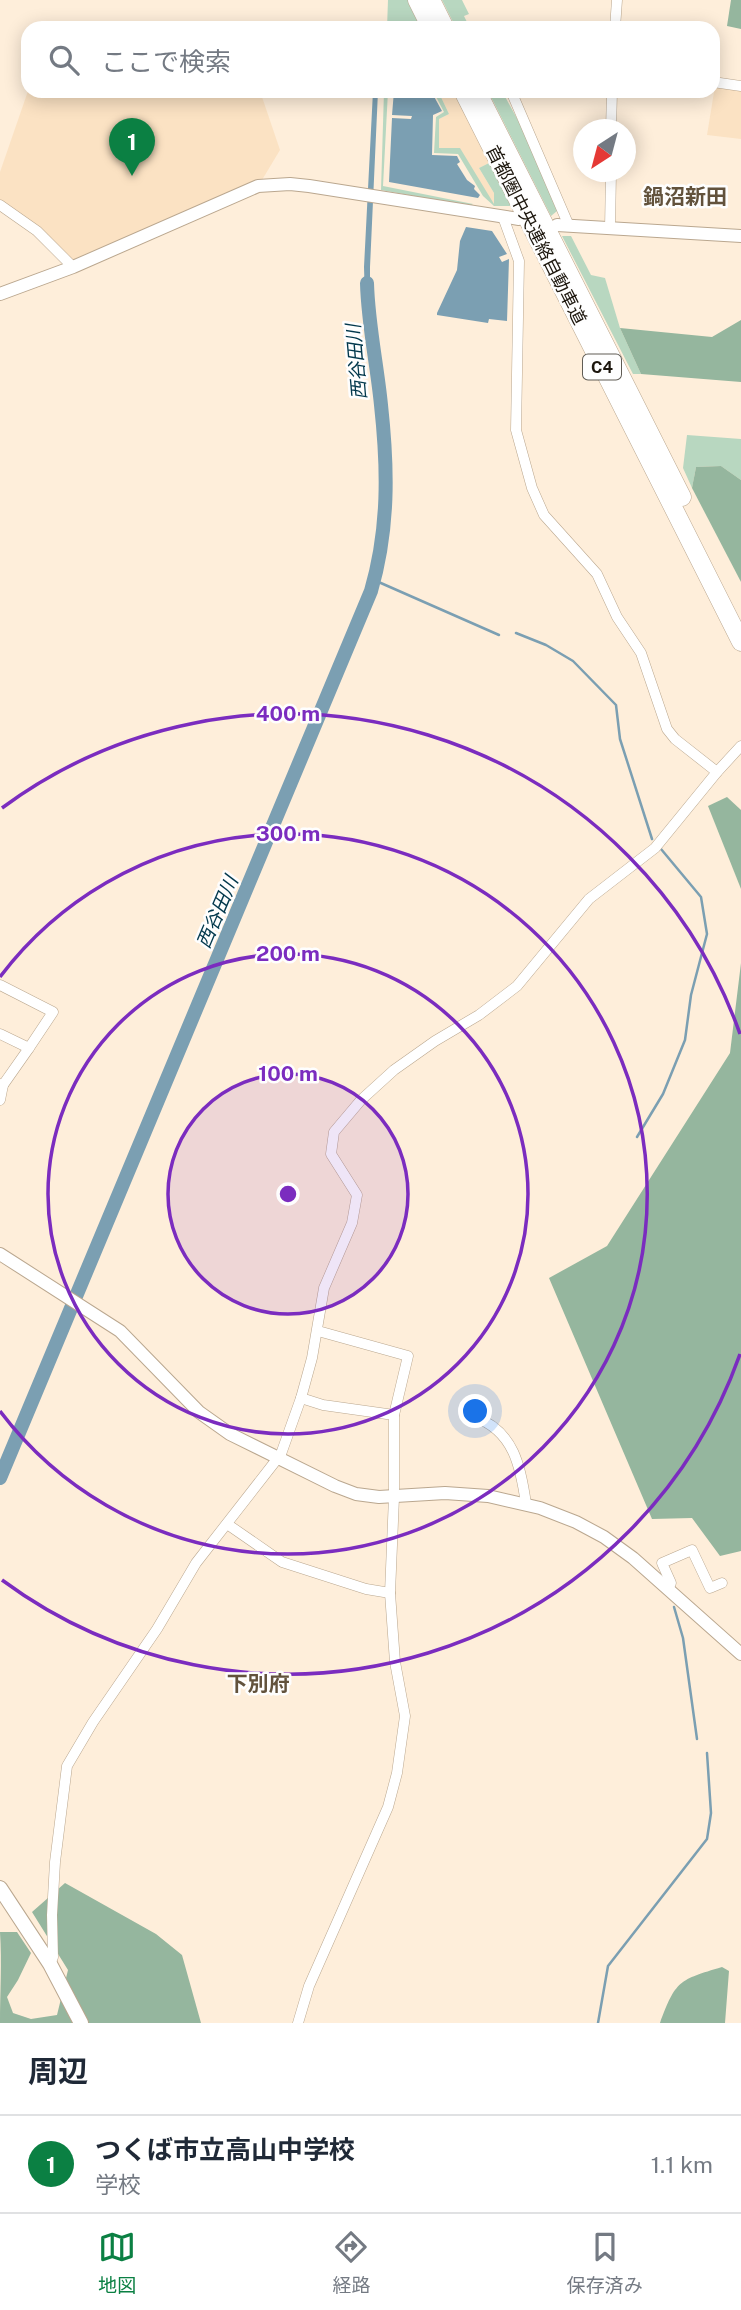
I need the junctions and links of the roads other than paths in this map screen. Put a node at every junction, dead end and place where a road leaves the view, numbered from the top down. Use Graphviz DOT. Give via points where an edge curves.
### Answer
graph roads {
  1 [pos="417,0"];
  2 [pos="431,0"];
  3 [pos="617,0"];
  4 [pos="428,21"];
  5 [pos="442,21"];
  6 [pos="616,21"];
  7 [pos="720,83"];
  8 [pos="741,86"];
  9 [pos="467,98"];
  10 [pos="481,98"];
  11 [pos="514,98"];
  12 [pos="612,98"];
  13 [pos="611,119"];
  14 [pos="611,182"];
  15 [pos="0,205"];
  16 [pos="503,217"];
  17 [pos="519,219"];
  18 [pos="563,225"];
  19 [pos="610,229"];
  20 [pos="741,236"];
  21 [pos="73,268"];
  22 [pos="0,293"];
  23 [pos="741,615"];
  24 [pos="741,642"];
  25 [pos="741,746"];
  26 [pos="717,772"];
  27 [pos="0,985"];
  28 [pos="0,1034"];
  29 [pos="29,1048"];
  30 [pos="2,1084"];
  31 [pos="0,1100"];
  32 [pos="0,1254"];
  33 [pos="318,1331"];
  34 [pos="301,1398"];
  35 [pos="394,1416"];
  36 [pos="474,1417"];
  37 [pos="279,1458"];
  38 [pos="394,1497"];
  39 [pos="526,1504"];
  40 [pos="227,1524"];
  41 [pos="722,1583"];
  42 [pos="668,1589"];
  43 [pos="390,1593"];
  44 [pos="741,1654"];
  45 [pos="0,1888"];
  46 [pos="50,1964"];
  47 [pos="81,2023"];
  48 [pos="298,2023"];
  1 -- 4 [label="highway"];
  2 -- 5 [label="highway"];
  3 -- 6 [label="street"];
  7 -- 8 [label="street"];
  9 -- 24 [label="highway, 首都圏中央連絡自動車道 / C4"];
  10 -- 23 [label="highway, 首都圏中央連絡自動車道 / C4"];
  11 -- 18 [label="street" via="562,207"];
  12 -- 13 [label="street"];
  14 -- 19 [label="street"];
  15 -- 21 [label="street" via="37,231"];
  16 -- 17 [label="street"];
  16 -- 21 [label="street" via="290,184 258,186"];
  16 -- 26 [label="street" via="519,261 516,430 532,488 544,515 597,574 641,653 667,729"];
  18 -- 19 [label="street"];
  19 -- 20 [label="street"];
  21 -- 22 [label="street"];
  25 -- 26 [label="street"];
  26 -- 33 [label="street" via="655,848 589,900 517,986 394,1070 334,1132 331,1154 357,1195 352,1223 324,1288"];
  27 -- 29 [label="street" via="53,1012"];
  28 -- 29 [label="street"];
  29 -- 30 [label="street"];
  30 -- 31 [label="street"];
  32 -- 37 [label="street" via="104,1319 214,1424"];
  33 -- 34 [label="street"];
  33 -- 35 [label="street" via="408,1356"];
  34 -- 35 [label="street"];
  34 -- 37 [label="street"];
  35 -- 38 [label="street"];
  36 -- 39 [label="street" via="493,1428 511,1448 521,1469"];
  37 -- 38 [label="street" via="345,1491"];
  37 -- 40 [label="street"];
  38 -- 39 [label="street" via="456,1494"];
  38 -- 43 [label="street"];
  39 -- 42 [label="street" via="604,1537"];
  40 -- 43 [label="street" via="282,1562 366,1590"];
  40 -- 46 [label="street" via="196,1563 67,1766 55,1862"];
  41 -- 42 [label="street" via="710,1588 692,1549 662,1563 671,1583"];
  42 -- 44 [label="street"];
  43 -- 48 [label="street" via="405,1716 397,1773 388,1807 309,1986"];
  45 -- 46 [label="main road"];
  46 -- 47 [label="main road"];
}
